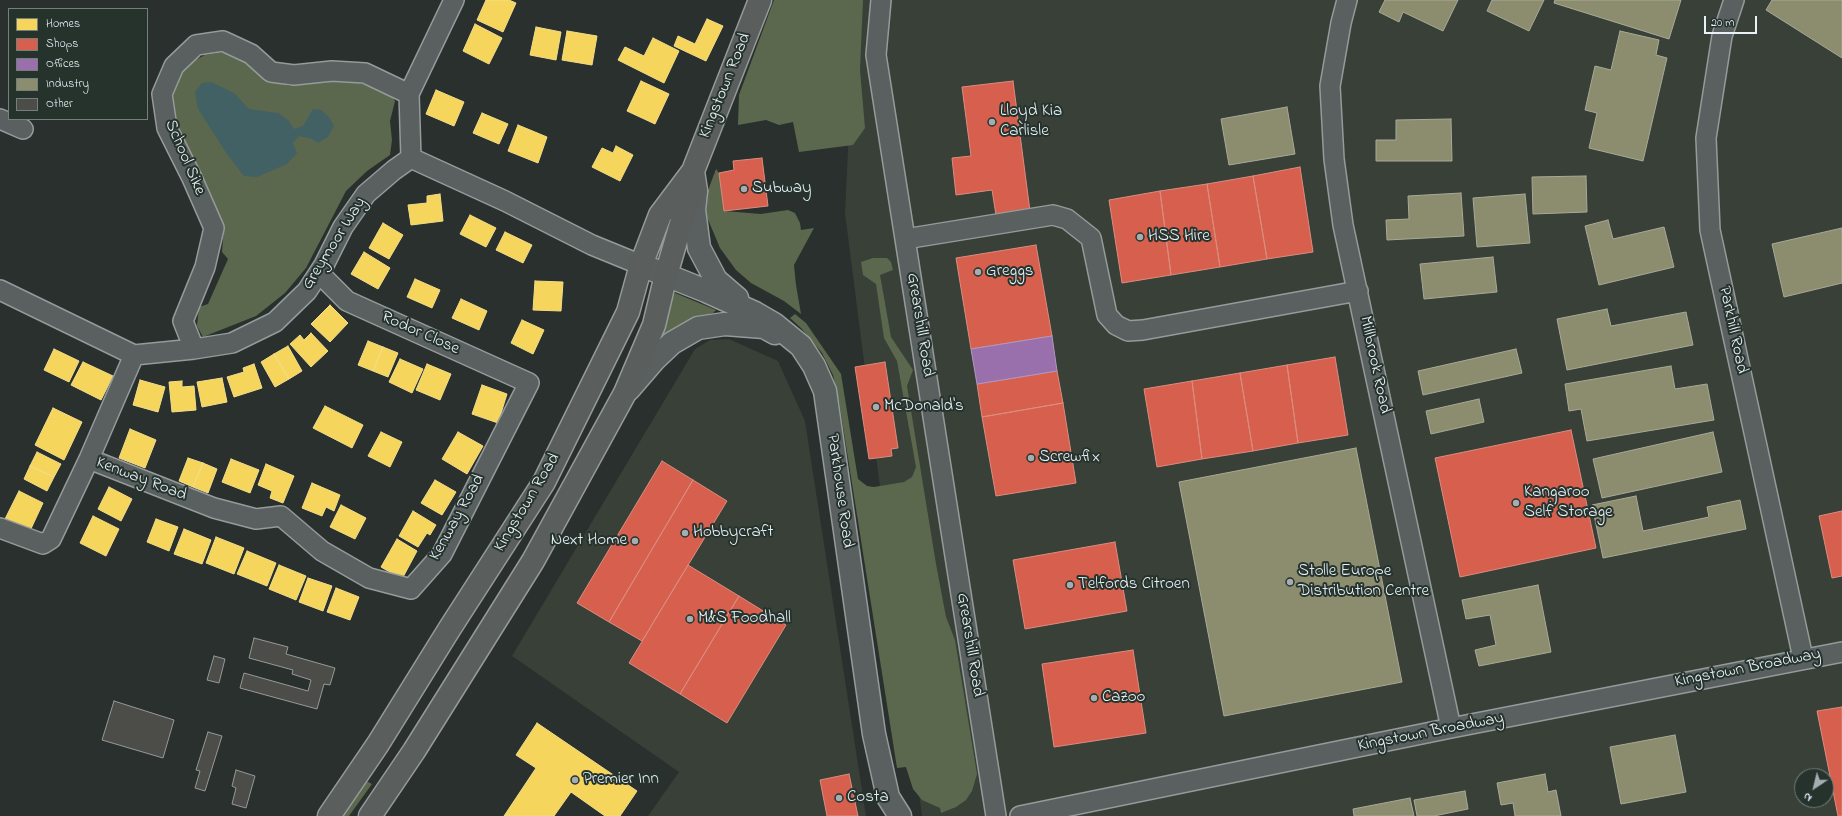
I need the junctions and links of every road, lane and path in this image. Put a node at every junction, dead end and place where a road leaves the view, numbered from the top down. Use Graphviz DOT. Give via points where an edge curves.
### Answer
graph roads {
  1 [pos="454,0"];
  2 [pos="760,0"];
  3 [pos="881,0"];
  4 [pos="1347,0"];
  5 [pos="1734,0"];
  6 [pos="409,94"];
  7 [pos="0,119"];
  8 [pos="23,129"];
  9 [pos="411,158"];
  10 [pos="694,181"];
  11 [pos="905,239"];
  12 [pos="641,265"];
  13 [pos="319,273"];
  14 [pos="666,275"];
  15 [pos="0,290"];
  16 [pos="1358,291"];
  17 [pos="755,313"];
  18 [pos="801,346"];
  19 [pos="194,349"];
  20 [pos="134,355"];
  21 [pos="529,383"];
  22 [pos="626,393"];
  23 [pos="89,460"];
  24 [pos="0,528"];
  25 [pos="1842,652"];
  26 [pos="1802,658"];
  27 [pos="1451,728"];
  28 [pos="329,816"];
  29 [pos="370,816"];
  30 [pos="900,816"];
  31 [pos="996,816"];
  32 [pos="1020,816"];
  1 -- 6 [label="street"];
  2 -- 10 [label="main road, Kingstown Road"];
  3 -- 11 [label="street, Grearshill Road" via="876,55"];
  4 -- 16 [label="street, Millbrook Road" via="1330,86 1335,166 1343,225"];
  5 -- 26 [label="street, Parkhill Road" via="1722,36 1706,138 1710,230"];
  6 -- 9 [label="street"];
  6 -- 19 [label="street, School Sike" via="365,73 332,71 294,75 272,72 251,54 223,41 196,45 174,66 162,94 167,128 214,228 205,268 183,321"];
  7 -- 8 [label="street"];
  9 -- 12 [label="street" via="592,245"];
  9 -- 13 [label="street, Greymoor Way" via="366,194 343,227"];
  10 -- 12 [label="main road, Kingstown Road" via="660,215"];
  10 -- 14 [label="main road, Kingstown Road"];
  10 -- 17 [label="street" via="694,213 699,248 716,280"];
  11 -- 16 [label="street" via="1053,215 1067,219 1091,238 1107,315 1116,325 1128,331"];
  11 -- 31 [label="street, Grearshill Road"];
  12 -- 14 [label="street, Parkhouse Road"];
  12 -- 28 [label="main road, Kingstown Road" via="628,312 544,482 378,744"];
  13 -- 19 [label="street, Greymoor Way" via="307,291 275,322 232,343"];
  13 -- 21 [label="street, Rodor Close" via="347,301"];
  14 -- 17 [label="street, Parkhouse Road"];
  14 -- 22 [label="main road, Kingstown Road" via="654,325"];
  15 -- 20 [label="street"];
  16 -- 27 [label="street, Millbrook Road"];
  17 -- 18 [label="street, Parkhouse Road" via="781,328"];
  18 -- 22 [label="street" via="764,327 725,324 698,328 672,343"];
  18 -- 30 [label="street, Parkhouse Road" via="814,366 825,391 874,734 888,797"];
  19 -- 20 [label="street, Greymoor Way"];
  20 -- 23 [label="street"];
  21 -- 23 [label="street, Kenway Road" via="442,554 411,589 369,578 322,551 280,516 256,519 214,508"];
  22 -- 29 [label="main road, Kingstown Road" via="533,561 414,751"];
  23 -- 24 [label="street" via="51,539 43,544"];
  25 -- 26 [label="street, Kingstown Broadway"];
  26 -- 27 [label="street, Kingstown Broadway"];
  27 -- 32 [label="street, Kingstown Broadway"];
}
